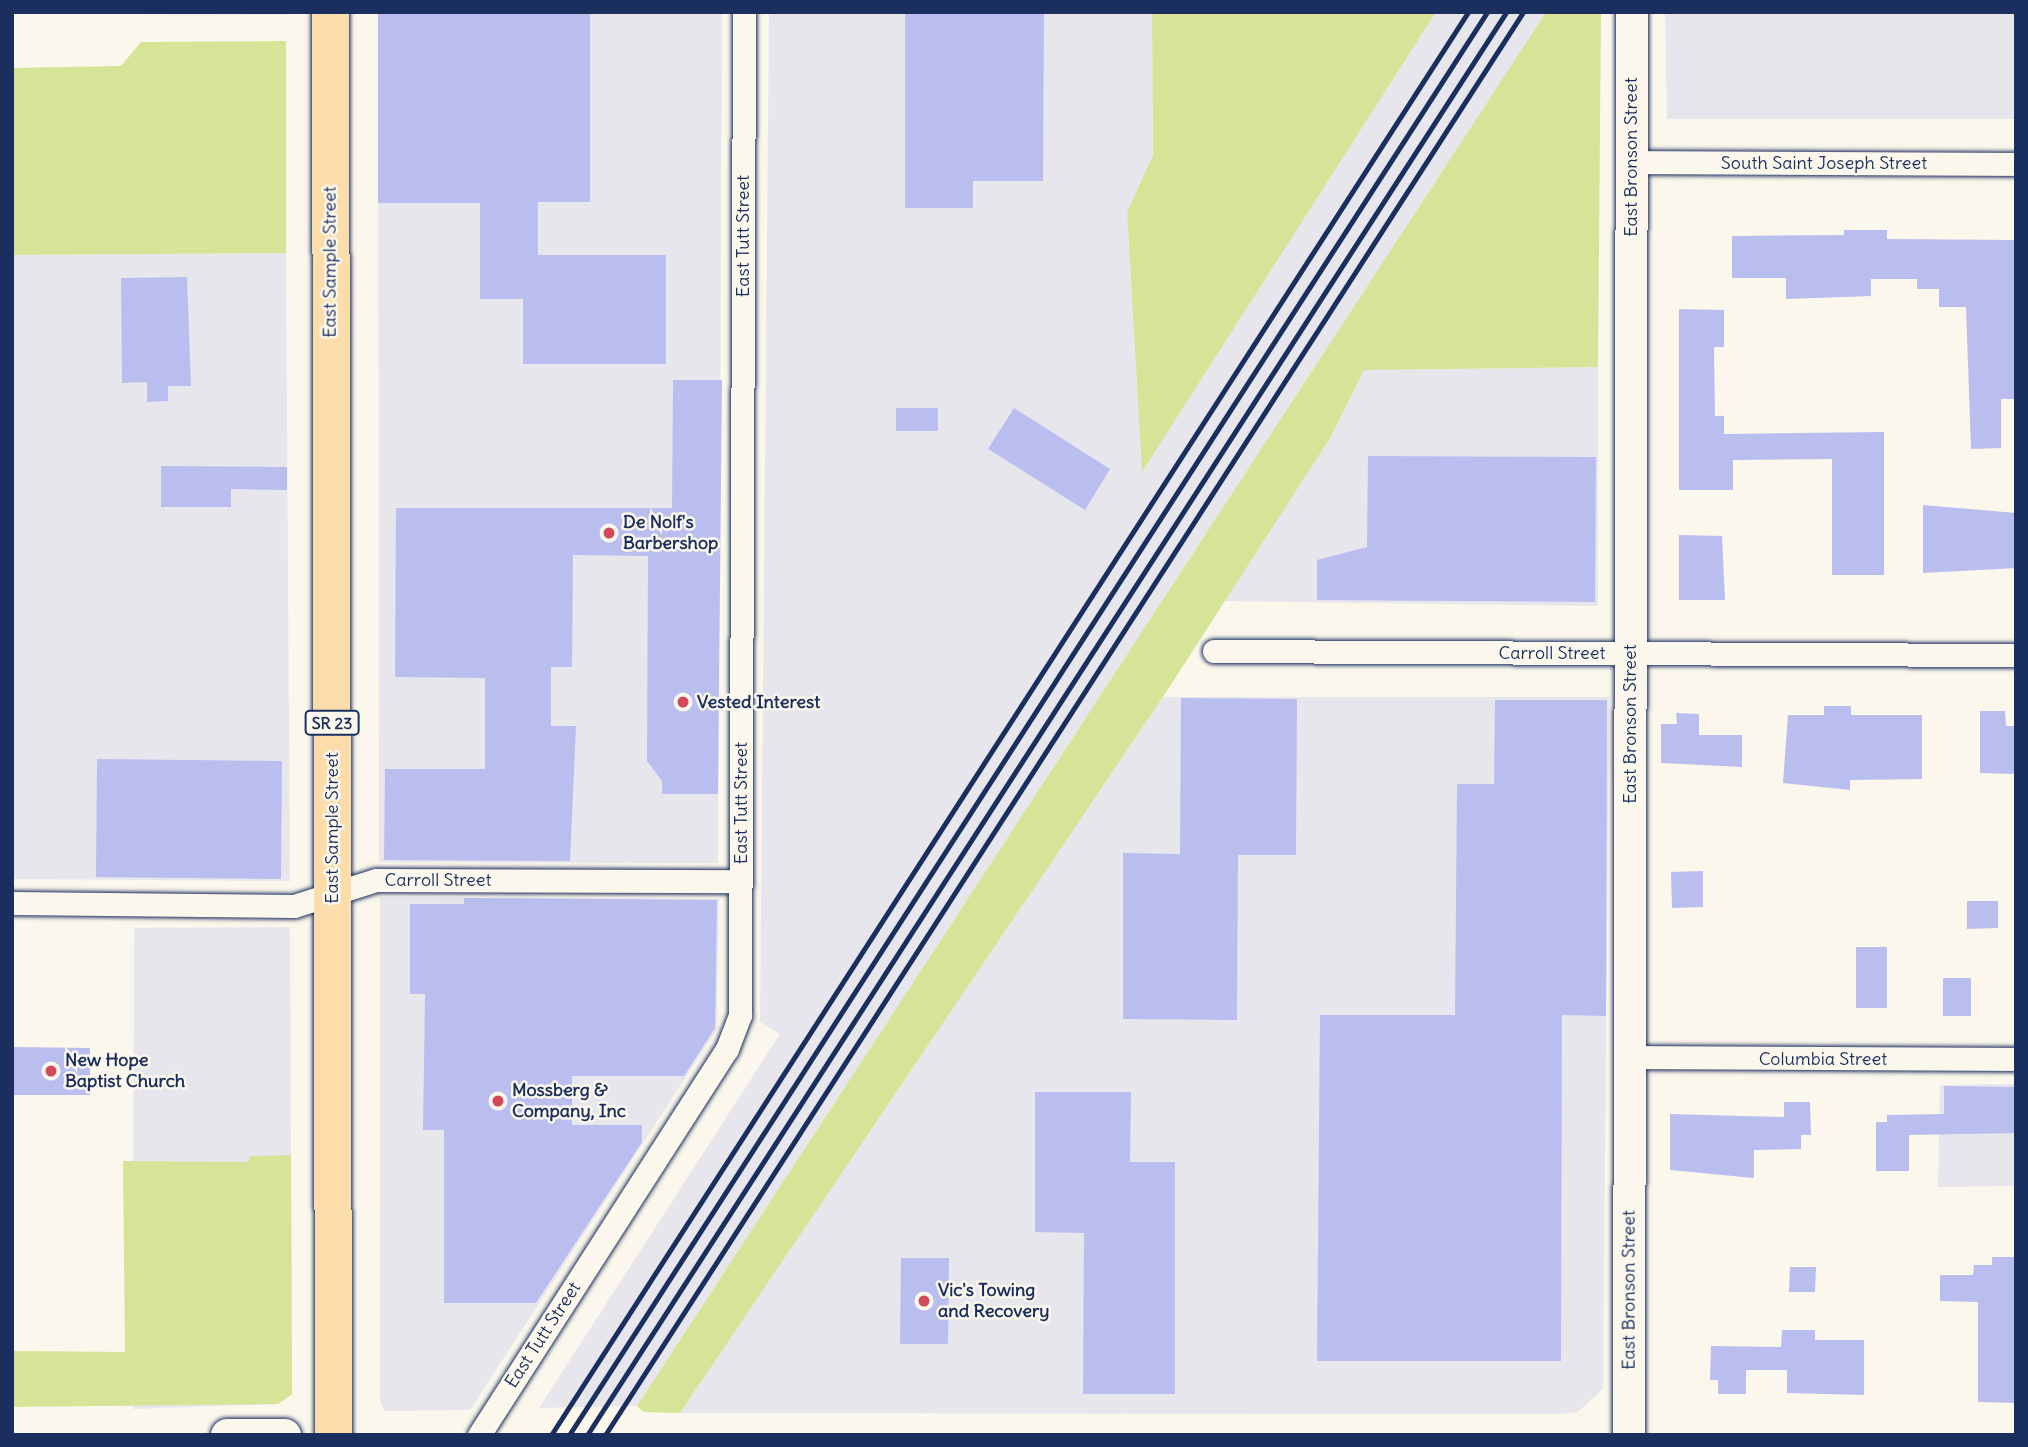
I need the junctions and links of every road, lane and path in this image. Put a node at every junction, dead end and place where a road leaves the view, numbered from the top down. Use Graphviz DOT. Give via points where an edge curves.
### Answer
graph roads {
  1 [pos="330,12"];
  2 [pos="744,12"];
  3 [pos="1632,12"];
  4 [pos="1631,162"];
  5 [pos="2016,164"];
  6 [pos="1214,651"];
  7 [pos="1630,653"];
  8 [pos="2016,655"];
  9 [pos="741,881"];
  10 [pos="333,894"];
  11 [pos="12,903"];
  12 [pos="1631,1057"];
  13 [pos="2016,1059"];
  14 [pos="227,1435"];
  15 [pos="285,1435"];
  16 [pos="333,1435"];
  17 [pos="479,1435"];
  18 [pos="1629,1435"];
  1 -- 10 [label="main road, East Sample Street / SR 23"];
  2 -- 9 [label="street, East Tutt Street"];
  3 -- 4 [label="street, East Bronson Street"];
  4 -- 5 [label="street, South Saint Joseph Street"];
  4 -- 7 [label="street, East Bronson Street"];
  6 -- 7 [label="street, Carroll Street"];
  7 -- 8 [label="street, Carroll Street"];
  7 -- 12 [label="street, East Bronson Street"];
  9 -- 10 [label="street, Carroll Street" via="376,880"];
  9 -- 17 [label="street, East Tutt Street" via="740,1015 734,1036"];
  10 -- 11 [label="street, Carroll Street" via="294,906"];
  10 -- 16 [label="main road, East Sample Street / SR 23"];
  12 -- 13 [label="street, Columbia Street"];
  12 -- 18 [label="street, East Bronson Street"];
  14 -- 15 [label="street"];
}
